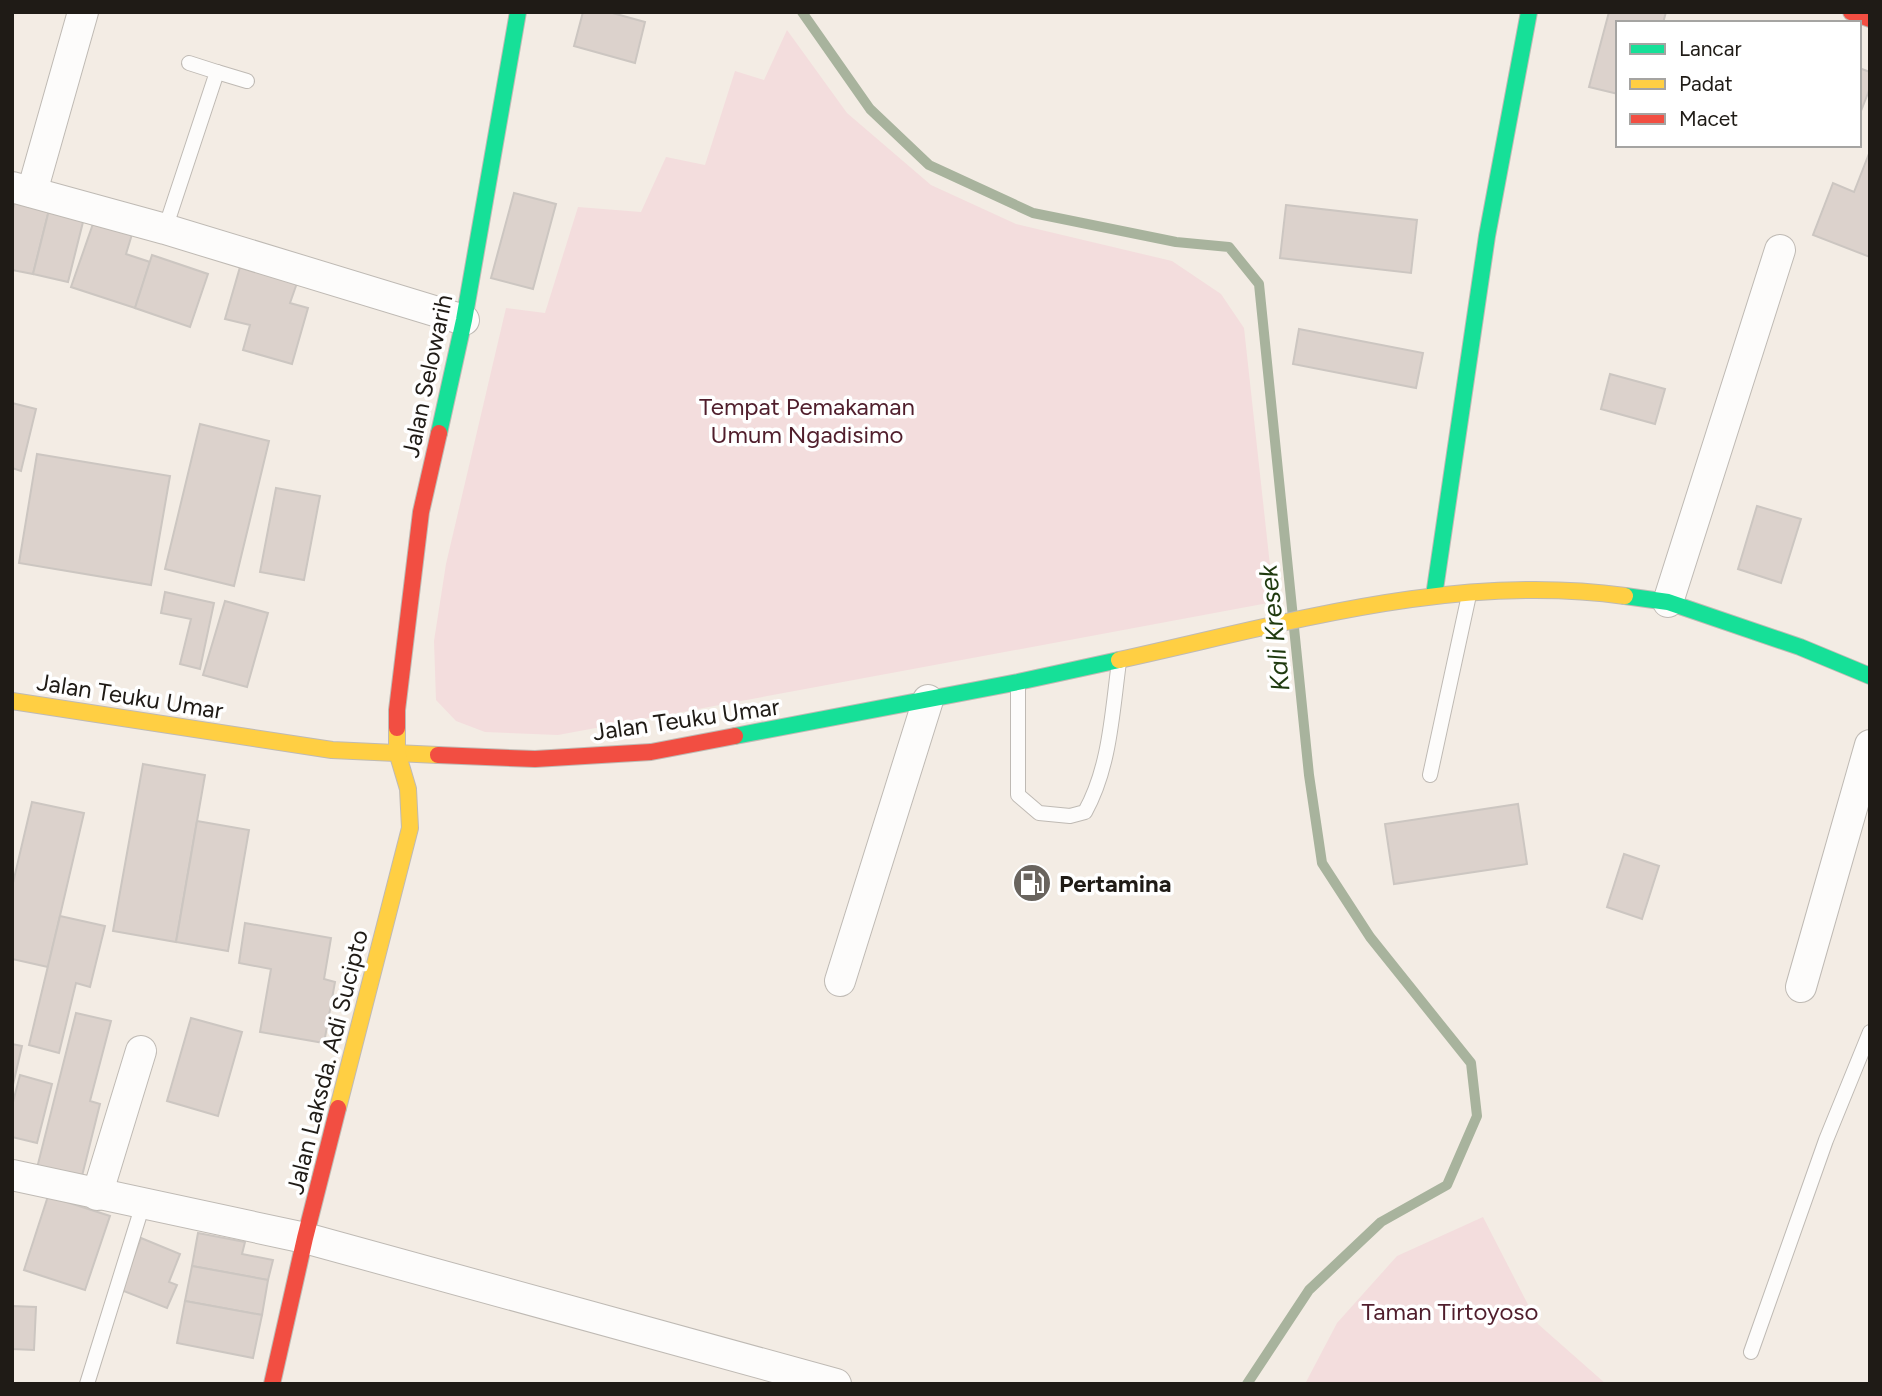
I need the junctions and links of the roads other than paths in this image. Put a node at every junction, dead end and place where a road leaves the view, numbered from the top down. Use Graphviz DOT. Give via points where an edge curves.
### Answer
graph roads {
  1 [pos="83,12"];
  2 [pos="518,12"];
  3 [pos="1529,12"];
  4 [pos="1851,12"];
  5 [pos="1870,19"];
  6 [pos="189,62"];
  7 [pos="217,72"];
  8 [pos="247,81"];
  9 [pos="22,190"];
  10 [pos="165,229"];
  11 [pos="1780,250"];
  12 [pos="464,320"];
  13 [pos="1469,593"];
  14 [pos="1434,596"];
  15 [pos="1668,602"];
  16 [pos="1120,659"];
  17 [pos="1870,676"];
  18 [pos="1018,682"];
  19 [pos="928,699"];
  20 [pos="12,701"];
  21 [pos="1870,745"];
  22 [pos="397,752"];
  23 [pos="1430,775"];
  24 [pos="840,981"];
  25 [pos="1801,987"];
  26 [pos="1870,1031"];
  27 [pos="141,1051"];
  28 [pos="12,1175"];
  29 [pos="97,1195"];
  30 [pos="143,1205"];
  31 [pos="305,1238"];
  32 [pos="1751,1352"];
  33 [pos="87,1384"];
  34 [pos="272,1384"];
  35 [pos="836,1384"];
  1 -- 9 [label="street"];
  2 -- 12 [label="main road, Jalan Selowarih"];
  3 -- 14 [label="main road" via="1486,236"];
  4 -- 5 [label="main road"];
  6 -- 7 [label="lane"];
  7 -- 8 [label="lane"];
  7 -- 10 [label="lane"];
  9 -- 10 [label="street"];
  10 -- 12 [label="street"];
  11 -- 15 [label="street"];
  12 -- 22 [label="main road, Jalan Selowarih" via="421,512 397,710"];
  13 -- 14 [label="main road, Jalan Teuku Umar"];
  13 -- 15 [label="main road, Jalan Teuku Umar" via="1529,589"];
  13 -- 23 [label="lane"];
  14 -- 16 [label="main road, Jalan Teuku Umar"];
  15 -- 17 [label="main road, Jalan Teuku Umar"];
  16 -- 18 [label="main road, Jalan Teuku Umar"];
  16 -- 18 [label="lane" via="1097,790 1085,812 1070,816 1039,813 1018,795"];
  18 -- 19 [label="main road, Jalan Teuku Umar"];
  19 -- 22 [label="main road, Jalan Teuku Umar" via="651,752 535,760"];
  19 -- 24 [label="street"];
  20 -- 22 [label="main road, Jalan Teuku Umar" via="332,750"];
  21 -- 25 [label="street"];
  22 -- 31 [label="main road, Jalan Laksda. Adi Sucipto" via="408,789 410,828"];
  26 -- 32 [label="lane"];
  27 -- 29 [label="street"];
  28 -- 29 [label="street"];
  29 -- 30 [label="street"];
  30 -- 31 [label="street"];
  30 -- 33 [label="lane"];
  31 -- 34 [label="main road, Jalan Laksda. Adi Sucipto"];
  31 -- 35 [label="street"];
}
